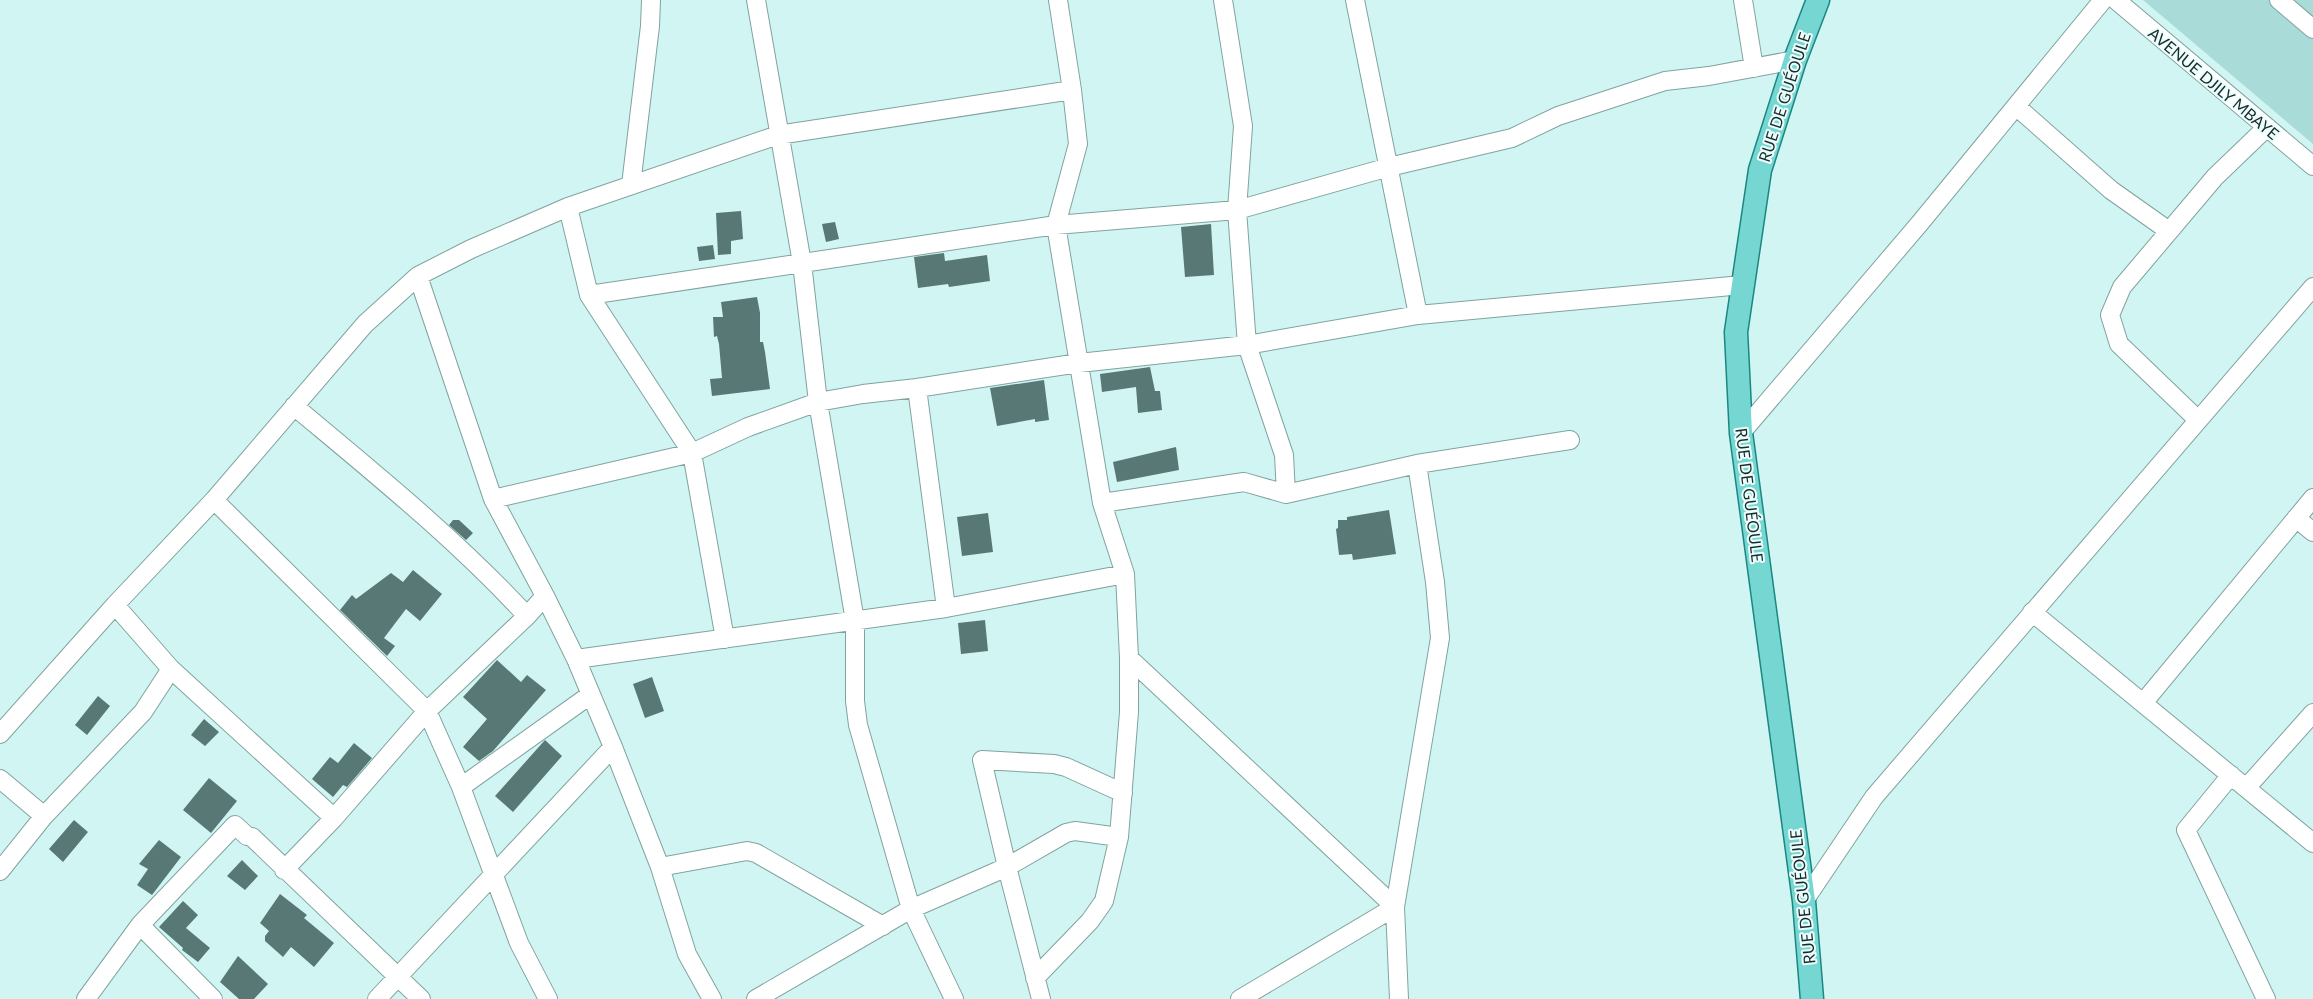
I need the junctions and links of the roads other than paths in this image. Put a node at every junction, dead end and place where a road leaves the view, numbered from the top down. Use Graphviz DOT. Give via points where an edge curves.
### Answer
graph roads {
  1 [pos="651,0"];
  2 [pos="756,0"];
  3 [pos="1058,0"];
  4 [pos="1223,0"];
  5 [pos="1355,0"];
  6 [pos="1743,0"];
  7 [pos="1818,0"];
  8 [pos="2104,0"];
  9 [pos="2116,0"];
  10 [pos="2278,0"];
  11 [pos="2313,29"];
  12 [pos="1795,60"];
  13 [pos="1754,68"];
  14 [pos="1072,90"];
  15 [pos="2017,107"];
  16 [pos="2267,127"];
  17 [pos="778,134"];
  18 [pos="1389,166"];
  19 [pos="2313,166"];
  20 [pos="632,185"];
  21 [pos="568,206"];
  22 [pos="1237,210"];
  23 [pos="1056,225"];
  24 [pos="2169,231"];
  25 [pos="802,263"];
  26 [pos="418,276"];
  27 [pos="1742,285"];
  28 [pos="2313,287"];
  29 [pos="589,295"];
  30 [pos="1418,315"];
  31 [pos="1247,345"];
  32 [pos="1079,363"];
  33 [pos="918,388"];
  34 [pos="818,402"];
  35 [pos="294,406"];
  36 [pos="2198,420"];
  37 [pos="1741,433"];
  38 [pos="1570,440"];
  39 [pos="692,453"];
  40 [pos="1417,464"];
  41 [pos="1286,494"];
  42 [pos="2313,498"];
  43 [pos="493,499"];
  44 [pos="214,500"];
  45 [pos="1102,504"];
  46 [pos="2296,518"];
  47 [pos="2313,532"];
  48 [pos="1125,574"];
  49 [pos="545,596"];
  50 [pos="115,605"];
  51 [pos="946,608"];
  52 [pos="2032,612"];
  53 [pos="527,616"];
  54 [pos="855,621"];
  55 [pos="725,639"];
  56 [pos="1129,658"];
  57 [pos="576,659"];
  58 [pos="171,669"];
  59 [pos="590,695"];
  60 [pos="2143,703"];
  61 [pos="427,711"];
  62 [pos="2313,713"];
  63 [pos="0,734"];
  64 [pos="613,746"];
  65 [pos="2231,775"];
  66 [pos="0,779"];
  67 [pos="461,787"];
  68 [pos="2247,788"];
  69 [pos="1123,793"];
  70 [pos="44,816"];
  71 [pos="334,818"];
  72 [pos="1120,837"];
  73 [pos="2313,844"];
  74 [pos="660,867"];
  75 [pos="1007,868"];
  76 [pos="284,870"];
  77 [pos="0,871"];
  78 [pos="493,875"];
  79 [pos="1804,901"];
  80 [pos="1396,907"];
  81 [pos="911,909"];
  82 [pos="140,925"];
  83 [pos="883,926"];
  84 [pos="398,977"];
  85 [pos="1035,978"];
  86 [pos="86,999"];
  87 [pos="213,999"];
  88 [pos="377,999"];
  89 [pos="421,999"];
  90 [pos="548,999"];
  91 [pos="712,999"];
  92 [pos="756,999"];
  93 [pos="954,999"];
  94 [pos="1041,999"];
  95 [pos="1240,999"];
  96 [pos="1399,999"];
  97 [pos="1812,999"];
  98 [pos="2266,999"];
  1 -- 20 [label="street"];
  2 -- 17 [label="street"];
  3 -- 14 [label="street"];
  4 -- 22 [label="street" via="1243,126"];
  5 -- 18 [label="street"];
  6 -- 13 [label="street"];
  7 -- 12 [label="main road, RUE DE GUÉOULE"];
  8 -- 15 [label="street"];
  9 -- 16 [label="street, AVENUE DJILY MBAYE"];
  10 -- 11 [label="street"];
  12 -- 13 [label="street"];
  12 -- 27 [label="main road, RUE DE GUÉOULE" via="1760,170"];
  13 -- 18 [label="street" via="1665,81 1558,116 1512,138"];
  14 -- 17 [label="street"];
  14 -- 23 [label="street" via="1078,144"];
  15 -- 24 [label="street" via="2111,190"];
  15 -- 37 [label="street"];
  16 -- 19 [label="street, AVENUE DJILY MBAYE"];
  16 -- 24 [label="street" via="2215,177"];
  17 -- 20 [label="street"];
  17 -- 25 [label="street"];
  18 -- 22 [label="street"];
  18 -- 30 [label="street"];
  20 -- 21 [label="street"];
  21 -- 26 [label="street"];
  21 -- 29 [label="street"];
  22 -- 23 [label="street"];
  22 -- 31 [label="street"];
  23 -- 25 [label="street"];
  23 -- 32 [label="street"];
  24 -- 36 [label="street" via="2122,287 2110,315 2119,344"];
  25 -- 29 [label="street"];
  25 -- 34 [label="street"];
  26 -- 35 [label="street" via="365,324"];
  26 -- 43 [label="street"];
  27 -- 30 [label="street"];
  27 -- 37 [label="main road, RUE DE GUÉOULE" via="1736,332"];
  28 -- 36 [label="street"];
  29 -- 39 [label="street"];
  30 -- 31 [label="street"];
  31 -- 32 [label="street"];
  31 -- 41 [label="street" via="1284,455"];
  32 -- 33 [label="street"];
  32 -- 45 [label="street"];
  33 -- 34 [label="street"];
  33 -- 51 [label="street"];
  34 -- 39 [label="street" via="748,427"];
  34 -- 54 [label="street"];
  35 -- 44 [label="street"];
  35 -- 53 [label="street" via="384,480 473,561"];
  36 -- 52 [label="street"];
  37 -- 79 [label="main road, RUE DE GUÉOULE"];
  38 -- 40 [label="street"];
  39 -- 43 [label="street"];
  39 -- 55 [label="street"];
  40 -- 41 [label="street"];
  40 -- 80 [label="street" via="1440,638"];
  41 -- 45 [label="street" via="1244,482"];
  42 -- 46 [label="street"];
  43 -- 49 [label="street"];
  44 -- 50 [label="street"];
  44 -- 61 [label="street"];
  45 -- 48 [label="street"];
  46 -- 47 [label="street"];
  46 -- 60 [label="street"];
  48 -- 51 [label="street"];
  48 -- 56 [label="street"];
  49 -- 53 [label="street"];
  49 -- 57 [label="street"];
  50 -- 58 [label="street"];
  50 -- 63 [label="street"];
  51 -- 54 [label="street"];
  52 -- 60 [label="street"];
  52 -- 79 [label="street" via="1874,797"];
  53 -- 61 [label="street"];
  54 -- 55 [label="street"];
  54 -- 81 [label="street" via="858,725"];
  55 -- 57 [label="street"];
  56 -- 69 [label="street"];
  56 -- 80 [label="street"];
  57 -- 59 [label="street"];
  58 -- 70 [label="street" via="143,712"];
  58 -- 71 [label="street"];
  59 -- 64 [label="street"];
  59 -- 67 [label="street"];
  60 -- 65 [label="street"];
  61 -- 67 [label="street"];
  61 -- 71 [label="street"];
  62 -- 68 [label="street"];
  64 -- 74 [label="street"];
  64 -- 78 [label="street"];
  65 -- 68 [label="street"];
  65 -- 98 [label="street" via="2186,830"];
  66 -- 70 [label="street"];
  67 -- 78 [label="street"];
  68 -- 73 [label="street"];
  69 -- 72 [label="street"];
  69 -- 75 [label="street" via="1054,764 982,760"];
  70 -- 77 [label="street"];
  71 -- 76 [label="street"];
  72 -- 75 [label="street" via="1075,831 1066,833"];
  72 -- 85 [label="street" via="1104,901 1098,912"];
  74 -- 83 [label="street" via="747,851 756,853"];
  74 -- 91 [label="street" via="687,954"];
  75 -- 81 [label="street"];
  75 -- 85 [label="street"];
  76 -- 82 [label="street" via="252,837 235,825"];
  76 -- 84 [label="street"];
  78 -- 84 [label="street"];
  78 -- 90 [label="street" via="518,944"];
  79 -- 97 [label="main road, RUE DE GUÉOULE"];
  80 -- 95 [label="street"];
  80 -- 96 [label="street"];
  81 -- 83 [label="street"];
  81 -- 93 [label="street"];
  82 -- 86 [label="street"];
  82 -- 87 [label="street"];
  83 -- 92 [label="street"];
  84 -- 88 [label="street"];
  84 -- 89 [label="street"];
  85 -- 94 [label="street"];
}
